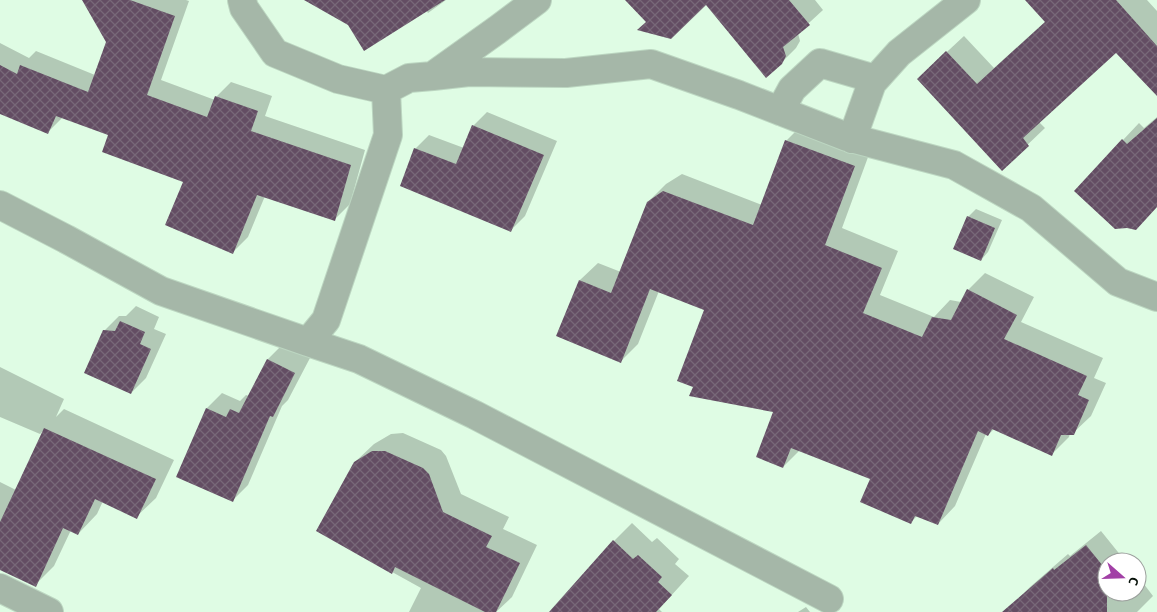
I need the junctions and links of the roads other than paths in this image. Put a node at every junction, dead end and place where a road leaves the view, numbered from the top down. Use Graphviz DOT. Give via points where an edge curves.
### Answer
graph roads {
  1 [pos="242,0"];
  2 [pos="537,0"];
  3 [pos="966,0"];
  4 [pos="433,76"];
  5 [pos="875,79"];
  6 [pos="386,90"];
  7 [pos="780,111"];
  8 [pos="852,139"];
  9 [pos="0,204"];
  10 [pos="1157,297"];
  11 [pos="308,342"];
  12 [pos="0,588"];
  13 [pos="829,599"];
  14 [pos="49,612"];
  1 -- 6 [label="street" via="244,8 275,53 338,79"];
  2 -- 4 [label="street"];
  3 -- 5 [label="street" via="899,53"];
  4 -- 6 [label="street" via="408,78"];
  4 -- 7 [label="street" via="469,72 566,73 651,64"];
  5 -- 7 [label="street" via="820,63 792,89"];
  5 -- 8 [label="street"];
  6 -- 11 [label="street" via="388,135 326,320"];
  7 -- 8 [label="street"];
  8 -- 10 [label="street" via="954,165 1031,208 1118,282"];
  9 -- 11 [label="street" via="161,291"];
  11 -- 13 [label="street" via="359,359 475,416"];
  12 -- 14 [label="street"];
}
